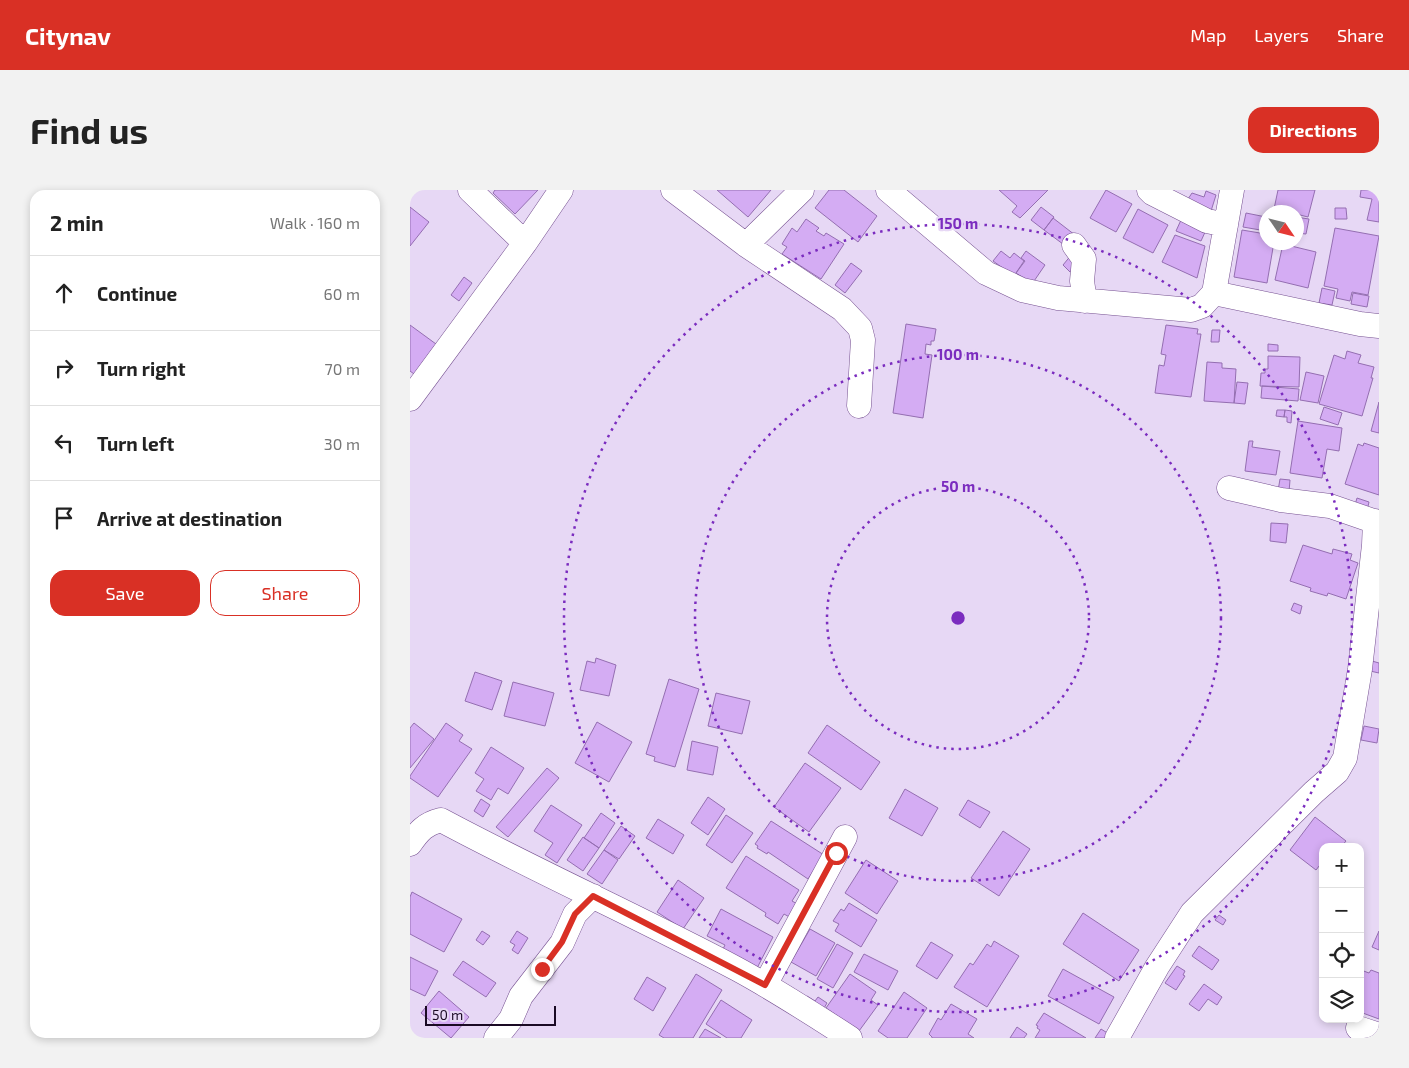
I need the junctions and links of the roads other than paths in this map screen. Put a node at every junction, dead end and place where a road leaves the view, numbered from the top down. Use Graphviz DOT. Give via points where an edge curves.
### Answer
graph roads {
  1 [pos="470,190"];
  2 [pos="561,190"];
  3 [pos="673,190"];
  4 [pos="802,190"];
  5 [pos="888,190"];
  6 [pos="1149,190"];
  7 [pos="1232,190"];
  8 [pos="1226,225"];
  9 [pos="525,243"];
  10 [pos="746,245"];
  11 [pos="1074,245"];
  12 [pos="1214,293"];
  13 [pos="1085,301"];
  14 [pos="1379,326"];
  15 [pos="410,399"];
  16 [pos="859,406"];
  17 [pos="1229,488"];
  18 [pos="1377,522"];
  19 [pos="845,837"];
  20 [pos="410,844"];
  21 [pos="593,896"];
  22 [pos="765,985"];
  23 [pos="503,1035"];
  24 [pos="850,1038"];
  25 [pos="1117,1038"];
  1 -- 9 [label="street"];
  2 -- 9 [label="street"];
  3 -- 10 [label="street"];
  4 -- 10 [label="street"];
  5 -- 13 [label="street" via="986,273 1022,290"];
  6 -- 8 [label="street" via="1206,220"];
  7 -- 8 [label="street"];
  8 -- 12 [label="street"];
  9 -- 15 [label="street"];
  10 -- 16 [label="street" via="842,309 860,328 863,340"];
  11 -- 13 [label="street" via="1084,259 1082,281"];
  12 -- 13 [label="street" via="1202,306 1191,310"];
  12 -- 14 [label="street"];
  17 -- 18 [label="street" via="1281,500 1330,506"];
  18 -- 25 [label="street" via="1360,669 1345,758 1337,772 1192,913"];
  19 -- 22 [label="street"];
  20 -- 21 [label="street" via="428,824 441,820"];
  21 -- 22 [label="street"];
  21 -- 23 [label="street" via="575,914 562,942 521,996"];
  22 -- 24 [label="street"];
}
